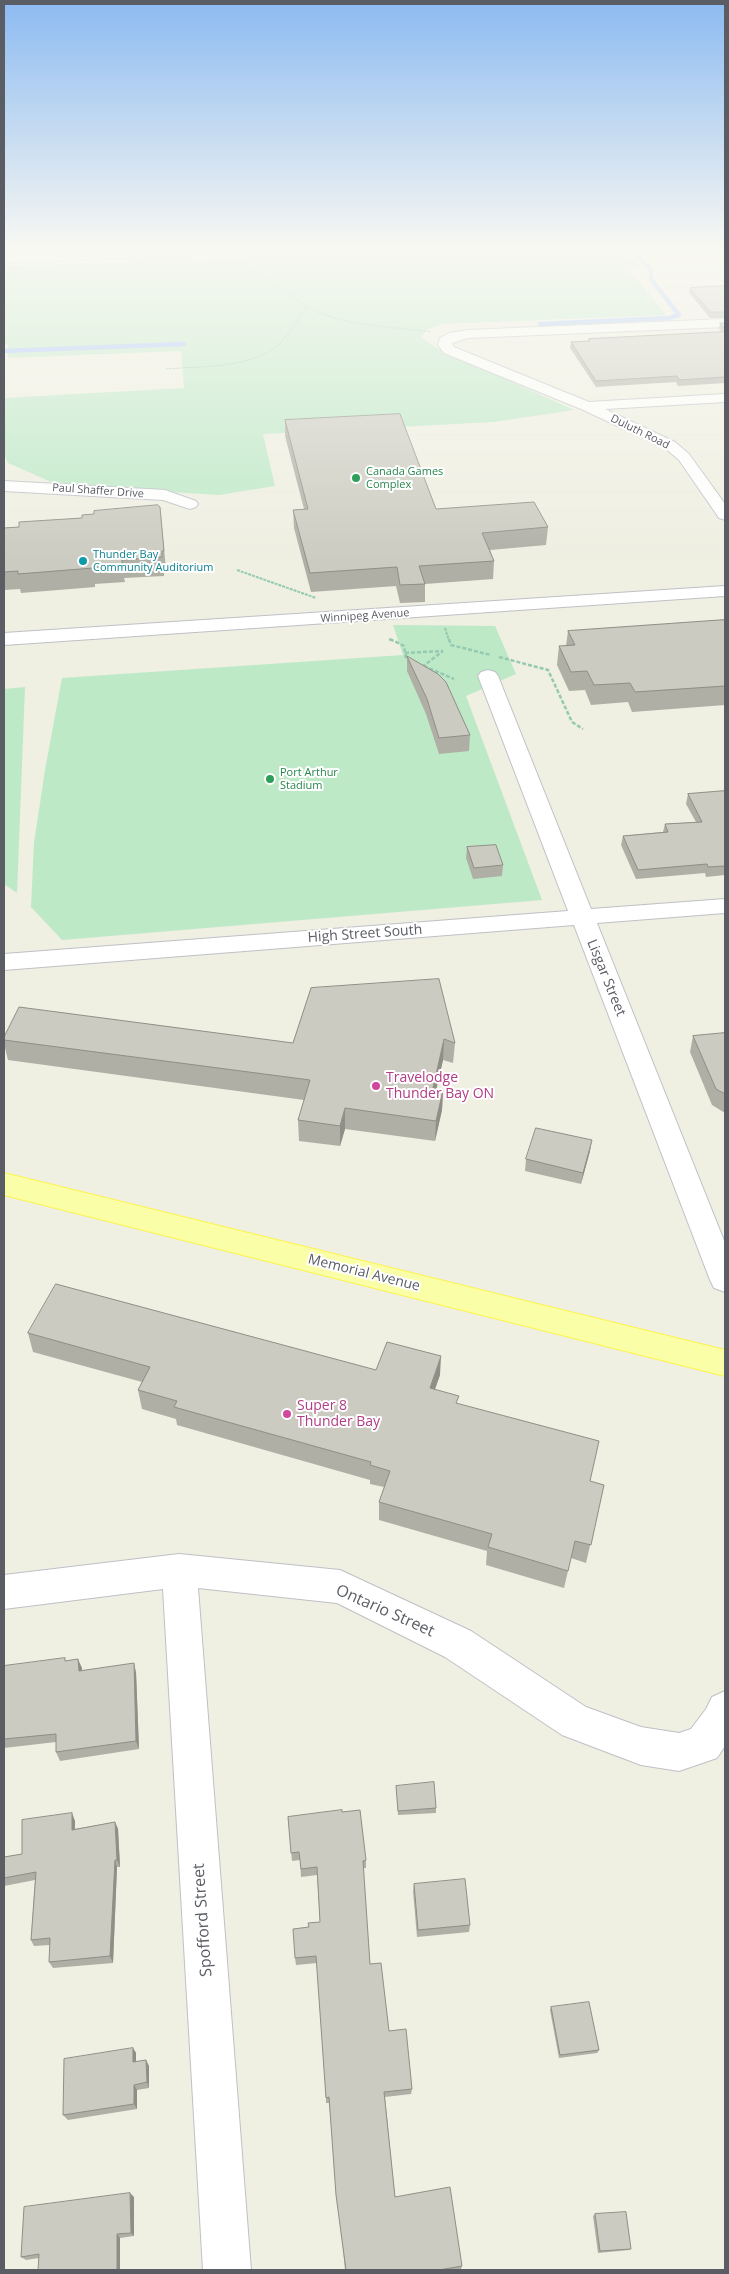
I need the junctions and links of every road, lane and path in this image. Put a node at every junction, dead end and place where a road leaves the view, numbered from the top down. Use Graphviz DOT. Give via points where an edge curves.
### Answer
graph roads {
  1 [pos="268,352"];
  2 [pos="454,352"];
  3 [pos="166,369"];
  4 [pos="725,398"];
  5 [pos="586,406"];
  6 [pos="4,486"];
  7 [pos="725,490"];
  8 [pos="708,491"];
  9 [pos="190,504"];
  10 [pos="725,515"];
  11 [pos="237,570"];
  12 [pos="725,591"];
  13 [pos="320,599"];
  14 [pos="4,639"];
  15 [pos="389,639"];
  16 [pos="405,653"];
  17 [pos="423,666"];
  18 [pos="416,670"];
  19 [pos="488,676"];
  20 [pos="454,679"];
  21 [pos="725,906"];
  22 [pos="582,918"];
  23 [pos="4,962"];
  24 [pos="4,1184"];
  25 [pos="725,1280"];
  26 [pos="725,1362"];
  27 [pos="179,1570"];
  28 [pos="4,1592"];
  29 [pos="725,1710"];
  30 [pos="227,2270"];
  1 -- 3 [label="path" via="217,364"];
  2 -- 5 [label="street, Duluth Road"];
  4 -- 5 [label="street"];
  5 -- 8 [label="street, Duluth Road" via="670,445 684,457"];
  6 -- 9 [label="street, Paul Shaffer Drive" via="165,496"];
  7 -- 8 [label="street"];
  8 -- 10 [label="street, Duluth Road"];
  11 -- 13 [label="path"];
  12 -- 14 [label="street, Winnipeg Avenue"];
  15 -- 16 [label="path" via="404,646"];
  16 -- 17 [label="path" via="406,659"];
  16 -- 17 [label="path" via="444,651"];
  17 -- 18 [label="path"];
  17 -- 20 [label="path"];
  19 -- 22 [label="street, Lisgar Street"];
  21 -- 22 [label="street, High Street South"];
  22 -- 23 [label="street, High Street South"];
  22 -- 25 [label="street, Lisgar Street"];
  24 -- 26 [label="main road, Memorial Avenue"];
  27 -- 28 [label="street, Ontario Street"];
  27 -- 29 [label="street, Ontario Street" via="340,1587 458,1644 575,1722 641,1746 679,1752 704,1744 722,1720"];
  27 -- 30 [label="street, Spofford Street"];
}
